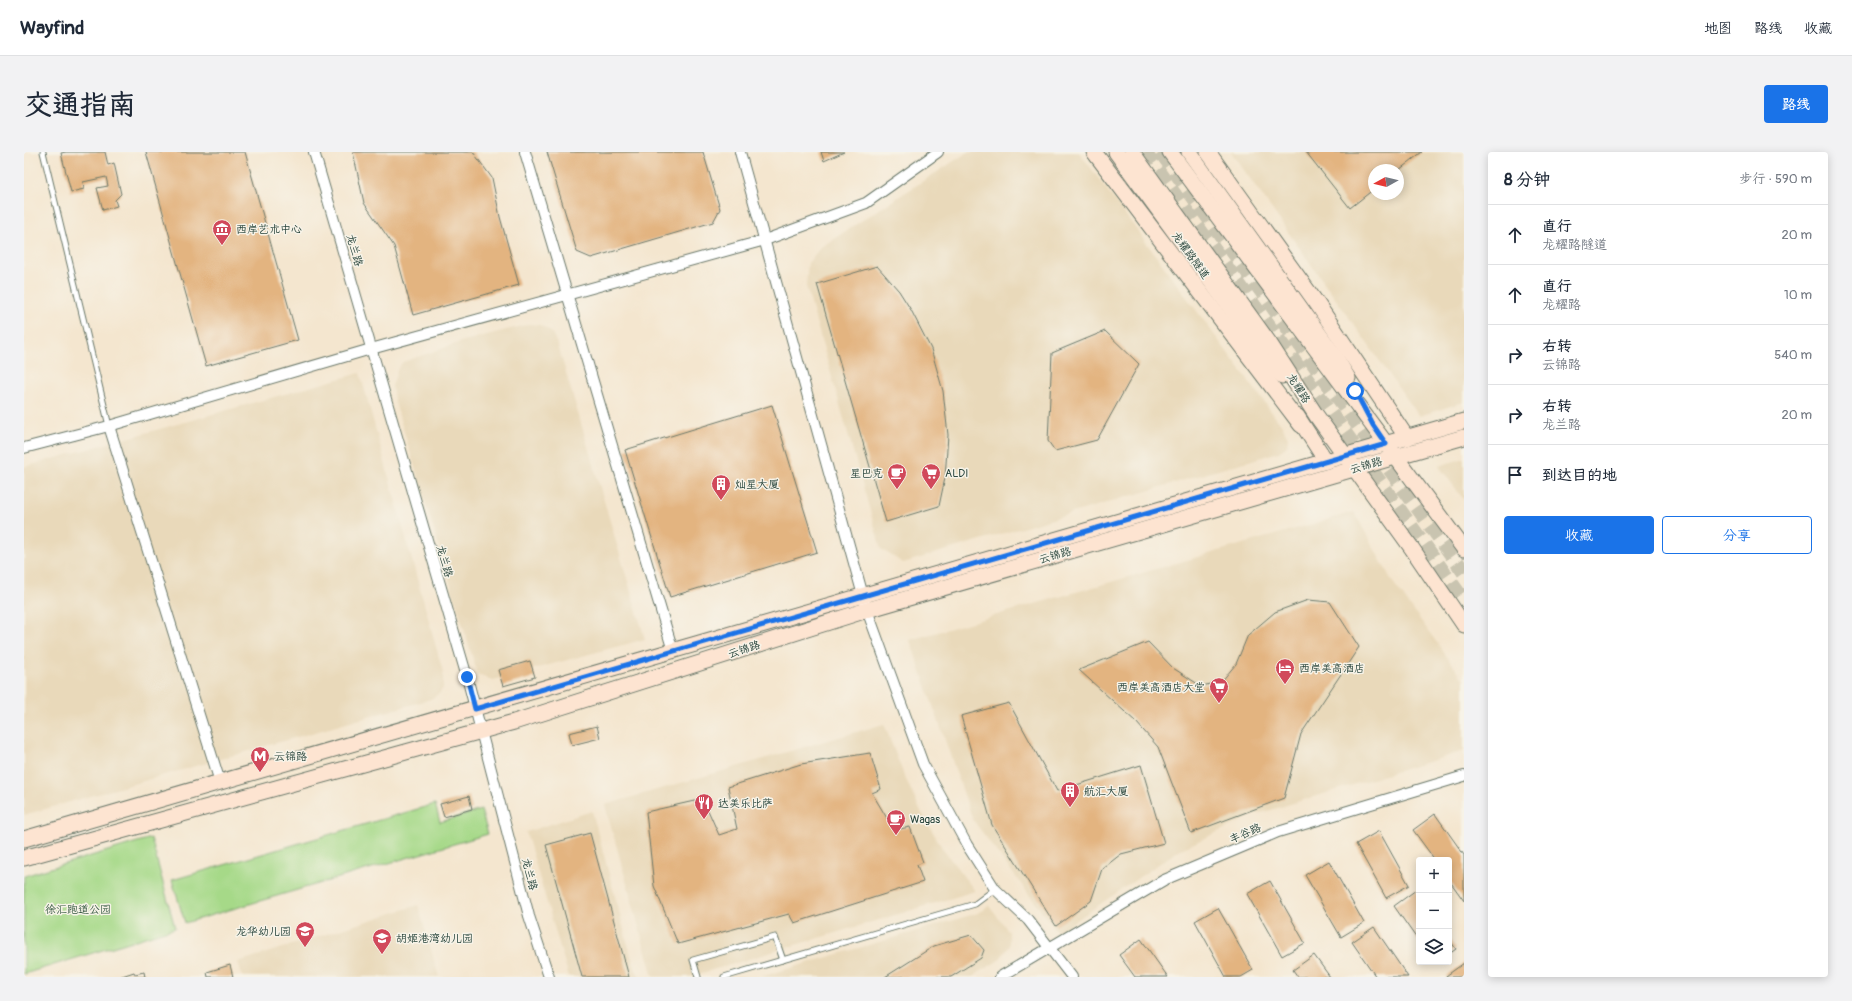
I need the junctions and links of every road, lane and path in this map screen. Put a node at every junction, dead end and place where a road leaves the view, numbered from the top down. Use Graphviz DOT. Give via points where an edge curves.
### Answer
graph roads {
  1 [pos="43,152"];
  2 [pos="314,152"];
  3 [pos="525,152"];
  4 [pos="740,152"];
  5 [pos="938,152"];
  6 [pos="1094,152"];
  7 [pos="1116,152"];
  8 [pos="1132,152"];
  9 [pos="1170,152"];
  10 [pos="1189,152"];
  11 [pos="1208,152"];
  12 [pos="765,240"];
  13 [pos="567,294"];
  14 [pos="371,349"];
  15 [pos="1335,356"];
  16 [pos="1267,358"];
  17 [pos="1386,408"];
  18 [pos="1316,415"];
  19 [pos="1464,422"];
  20 [pos="1301,424"];
  21 [pos="1373,425"];
  22 [pos="109,426"];
  23 [pos="1464,436"];
  24 [pos="1407,438"];
  25 [pos="1386,444"];
  26 [pos="24,448"];
  27 [pos="1345,456"];
  28 [pos="1396,456"];
  29 [pos="1326,461"];
  30 [pos="1354,468"];
  31 [pos="1464,549"];
  32 [pos="865,603"];
  33 [pos="1464,625"];
  34 [pos="673,651"];
  35 [pos="475,709"];
  36 [pos="481,731"];
  37 [pos="1464,776"];
  38 [pos="220,782"];
  39 [pos="24,839"];
  40 [pos="24,858"];
  41 [pos="995,889"];
  42 [pos="1049,947"];
  43 [pos="783,960"];
  44 [pos="549,977"];
  45 [pos="698,977"];
  46 [pos="724,977"];
  47 [pos="1000,977"];
  48 [pos="1072,977"];
  1 -- 22 [label="lane"];
  2 -- 14 [label="street, 龙兰路"];
  3 -- 13 [label="street"];
  4 -- 12 [label="street"];
  5 -- 12 [label="street" via="866,203"];
  6 -- 20 [label="main road, 龙耀路"];
  7 -- 16 [label="main road, 龙耀路隧道"];
  8 -- 18 [label="main road, 龙耀路" via="1270,344"];
  9 -- 21 [label="main road"];
  10 -- 15 [label="main road"];
  11 -- 17 [label="main road" via="1318,305"];
  12 -- 13 [label="street"];
  12 -- 32 [label="street"];
  13 -- 14 [label="street"];
  13 -- 34 [label="street"];
  14 -- 22 [label="street"];
  14 -- 35 [label="street, 龙兰路"];
  15 -- 17 [label="main road"];
  15 -- 21 [label="main road"];
  16 -- 18 [label="main road, 龙耀路隧道"];
  16 -- 20 [label="main road, 龙耀路隧道"];
  17 -- 24 [label="main road"];
  18 -- 27 [label="main road, 龙耀路"];
  19 -- 24 [label="main road, 云锦路"];
  20 -- 29 [label="main road, 龙耀路隧道"];
  21 -- 25 [label="main road"];
  22 -- 26 [label="street"];
  22 -- 38 [label="street"];
  23 -- 28 [label="main road, 云锦路"];
  24 -- 25 [label="main road, 云锦路"];
  25 -- 27 [label="main road, 云锦路"];
  25 -- 28 [label="main road"];
  27 -- 29 [label="main road, 云锦路"];
  27 -- 30 [label="main road, 龙耀路"];
  28 -- 30 [label="main road, 云锦路"];
  28 -- 31 [label="main road"];
  29 -- 32 [label="main road, 云锦路"];
  30 -- 32 [label="main road, 云锦路"];
  30 -- 33 [label="main road, 龙耀路"];
  32 -- 34 [label="main road, 云锦路"];
  32 -- 36 [label="main road, 云锦路"];
  32 -- 41 [label="street" via="923,764 967,845"];
  34 -- 35 [label="main road, 云锦路"];
  35 -- 36 [label="street, 龙兰路"];
  35 -- 38 [label="main road, 云锦路"];
  36 -- 40 [label="main road, 云锦路"];
  36 -- 44 [label="street, 龙兰路" via="529,916"];
  37 -- 42 [label="street, 丰谷路" via="1278,832 1164,880"];
  38 -- 39 [label="main road, 云锦路"];
  41 -- 42 [label="street" via="1028,920"];
  41 -- 43 [label="lane" via="975,904"];
  42 -- 47 [label="street, 丰谷路"];
  42 -- 48 [label="street"];
  43 -- 45 [label="lane" via="775,938 693,960"];
  43 -- 46 [label="lane"];
}
